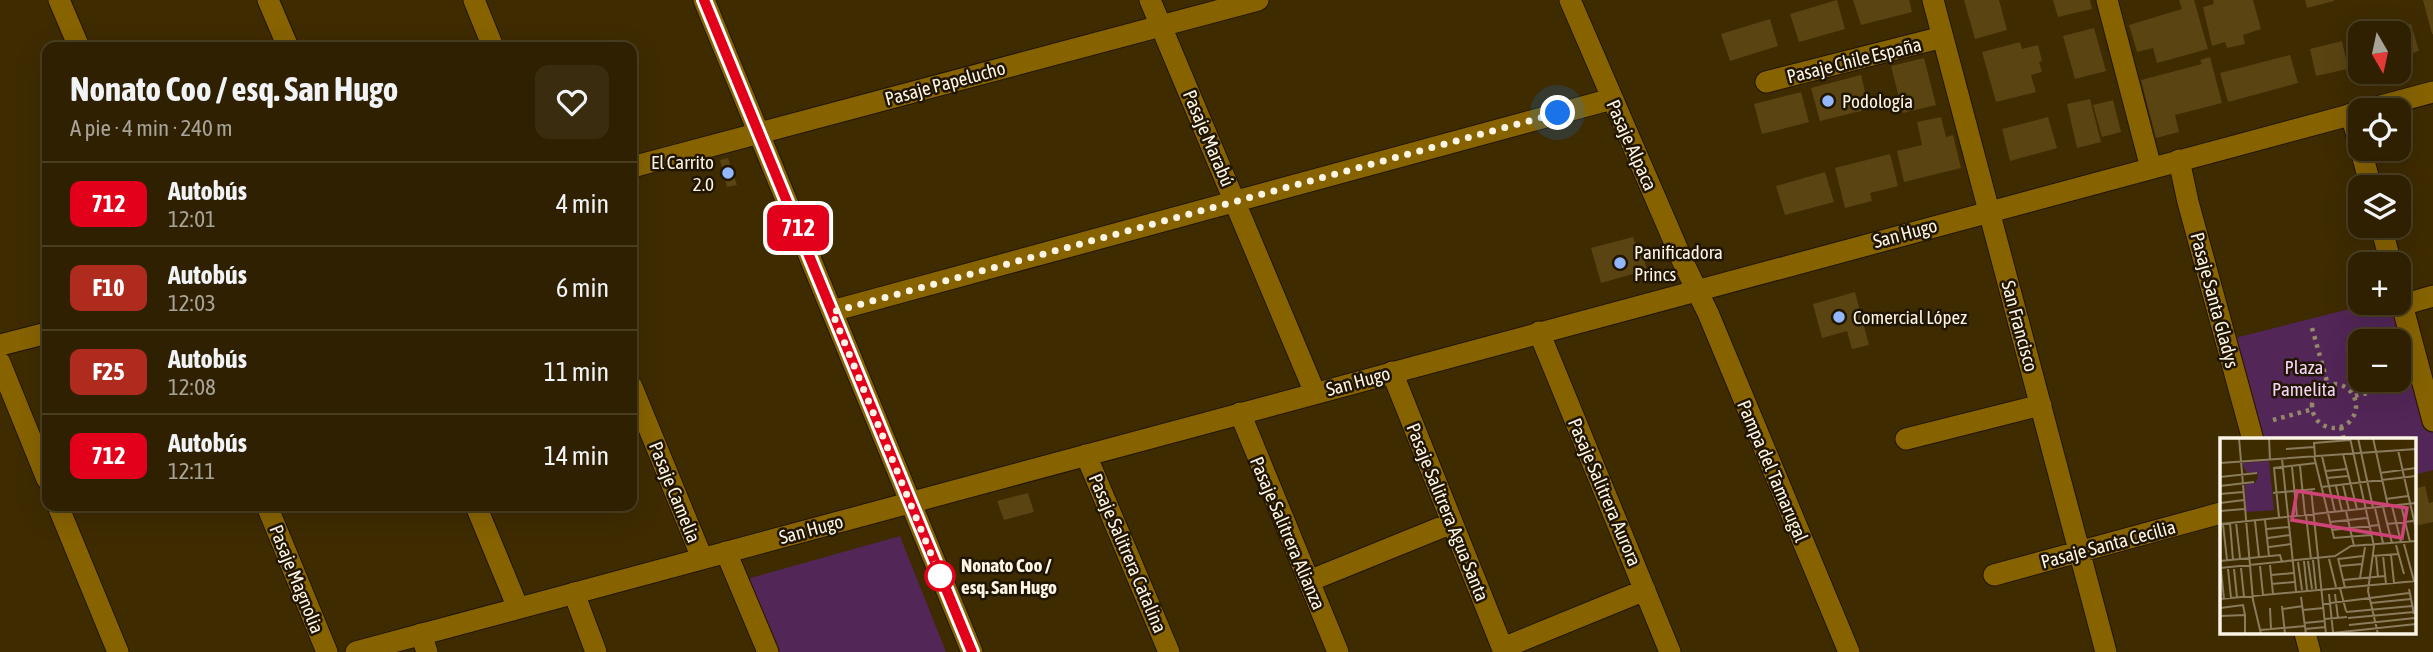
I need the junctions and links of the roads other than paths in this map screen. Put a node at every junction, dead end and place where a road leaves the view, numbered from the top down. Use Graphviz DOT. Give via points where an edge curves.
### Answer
graph roads {
  1 [pos="59,0"];
  2 [pos="268,0"];
  3 [pos="474,0"];
  4 [pos="704,0"];
  5 [pos="1150,0"];
  6 [pos="1258,0"];
  7 [pos="1570,0"];
  8 [pos="1933,0"];
  9 [pos="2107,0"];
  10 [pos="1161,26"];
  11 [pos="1942,37"];
  12 [pos="77,42"];
  13 [pos="286,42"];
  14 [pos="491,42"];
  15 [pos="1766,82"];
  16 [pos="2433,92"];
  17 [pos="2411,98"];
  18 [pos="1612,99"];
  19 [pos="2348,115"];
  20 [pos="759,132"];
  21 [pos="2179,160"];
  22 [pos="637,166"];
  23 [pos="2151,167"];
  24 [pos="1235,201"];
  25 [pos="1989,211"];
  26 [pos="1697,289"];
  27 [pos="2433,296"];
  28 [pos="2411,298"];
  29 [pos="832,312"];
  30 [pos="2405,315"];
  31 [pos="1539,332"];
  32 [pos="42,334"];
  33 [pos="0,345"];
  34 [pos="0,363"];
  35 [pos="1392,372"];
  36 [pos="1315,393"];
  37 [pos="637,399"];
  38 [pos="2041,405"];
  39 [pos="1240,413"];
  40 [pos="2433,421"];
  41 [pos="2252,433"];
  42 [pos="1906,439"];
  43 [pos="1086,454"];
  44 [pos="42,467"];
  45 [pos="911,503"];
  46 [pos="60,511"];
  47 [pos="269,511"];
  48 [pos="478,511"];
  49 [pos="2220,513"];
  50 [pos="1452,523"];
  51 [pos="2079,551"];
  52 [pos="726,552"];
  53 [pos="702,558"];
  54 [pos="1994,575"];
  55 [pos="1309,581"];
  56 [pos="1645,590"];
  57 [pos="573,593"];
  58 [pos="518,608"];
  59 [pos="2305,634"];
  60 [pos="424,643"];
  61 [pos="1503,650"];
  62 [pos="118,652"];
  63 [pos="327,652"];
  64 [pos="356,652"];
  65 [pos="596,652"];
  66 [pos="768,652"];
  67 [pos="972,652"];
  68 [pos="1169,652"];
  69 [pos="1338,652"];
  70 [pos="1671,652"];
  71 [pos="1849,652"];
  72 [pos="2106,652"];
  73 [pos="2310,652"];
  1 -- 12 [label="street"];
  2 -- 13 [label="street"];
  3 -- 14 [label="street"];
  4 -- 20 [label="street"];
  5 -- 10 [label="street, Pasaje Marabú"];
  6 -- 10 [label="street, Pasaje Papelucho"];
  7 -- 18 [label="street, Pasaje Alpaca"];
  8 -- 11 [label="street, San Francisco"];
  9 -- 23 [label="street"];
  10 -- 20 [label="street, Pasaje Papelucho"];
  10 -- 24 [label="street, Pasaje Marabú"];
  11 -- 15 [label="street, Pasaje Chile España"];
  11 -- 25 [label="street, San Francisco"];
  16 -- 17 [label="street, San Hugo"];
  18 -- 24 [label="street"];
  18 -- 26 [label="street, Pasaje Alpaca"];
  19 -- 21 [label="street, San Hugo"];
  20 -- 22 [label="street, Pasaje Papelucho"];
  20 -- 29 [label="street"];
  21 -- 23 [label="street, San Hugo"];
  21 -- 41 [label="street, Pasaje Santa Gladys"];
  23 -- 25 [label="street, San Hugo"];
  24 -- 29 [label="street"];
  24 -- 36 [label="street, Pasaje Marabú"];
  25 -- 26 [label="street, San Hugo"];
  25 -- 38 [label="street, San Francisco"];
  26 -- 31 [label="street, San Hugo"];
  26 -- 71 [label="street, Pampa del Tamarugal"];
  27 -- 28 [label="street"];
  29 -- 45 [label="street"];
  30 -- 40 [label="street"];
  31 -- 35 [label="street, San Hugo"];
  31 -- 56 [label="street, Pasaje Salitrera Aurora"];
  32 -- 33 [label="street"];
  34 -- 44 [label="street"];
  35 -- 36 [label="street, San Hugo"];
  35 -- 50 [label="street, Pasaje Salitrera Agua Santa"];
  36 -- 39 [label="street, San Hugo"];
  37 -- 53 [label="street, Pasaje Camelia"];
  38 -- 42 [label="street"];
  38 -- 51 [label="street, San Francisco"];
  39 -- 43 [label="street, San Hugo"];
  39 -- 55 [label="street, Pasaje Salitrera Alianza"];
  43 -- 45 [label="street, San Hugo"];
  43 -- 68 [label="street, Pasaje Salitrera Catalina"];
  45 -- 52 [label="street, San Hugo"];
  45 -- 67 [label="street"];
  46 -- 62 [label="street"];
  47 -- 63 [label="street, Pasaje Magnolia"];
  48 -- 58 [label="street"];
  49 -- 51 [label="street, Pasaje Santa Cecilia"];
  50 -- 55 [label="street"];
  50 -- 61 [label="street, Pasaje Salitrera Agua Santa"];
  51 -- 54 [label="street, Pasaje Santa Cecilia"];
  51 -- 72 [label="street, San Francisco"];
  52 -- 53 [label="street, San Hugo"];
  52 -- 66 [label="street"];
  53 -- 57 [label="street, San Hugo"];
  55 -- 69 [label="street, Pasaje Salitrera Alianza"];
  56 -- 61 [label="street"];
  56 -- 70 [label="street, Pasaje Salitrera Aurora"];
  57 -- 58 [label="street, San Hugo"];
  57 -- 65 [label="street"];
  58 -- 60 [label="street, San Hugo"];
  59 -- 73 [label="street"];
  60 -- 64 [label="street, San Hugo"];
}
